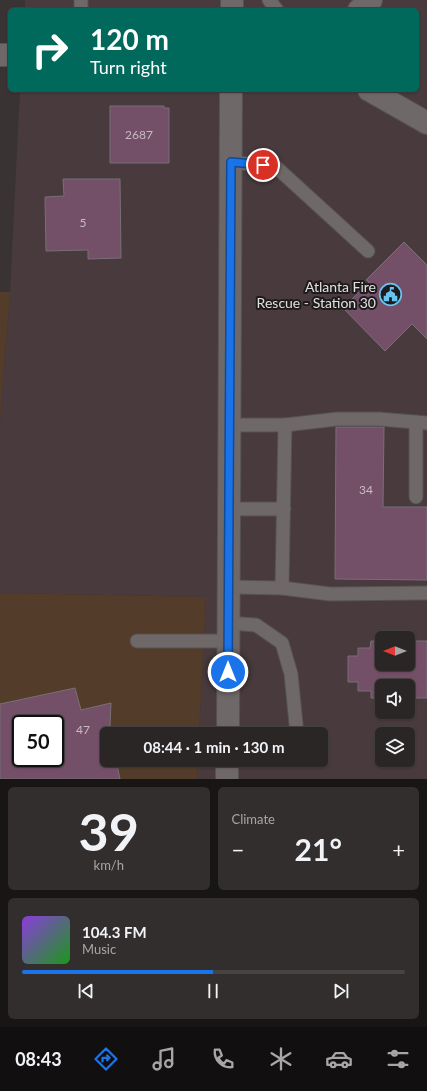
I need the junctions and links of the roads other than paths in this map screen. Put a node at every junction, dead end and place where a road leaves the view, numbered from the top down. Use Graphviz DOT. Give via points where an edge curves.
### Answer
graph roads {
  1 [pos="269,0"];
  2 [pos="372,0"];
  3 [pos="275,8"];
  4 [pos="362,8"];
  5 [pos="231,92"];
  6 [pos="373,92"];
  7 [pos="427,123"];
  8 [pos="231,162"];
  9 [pos="368,251"];
  10 [pos="422,423"];
  11 [pos="229,425"];
  12 [pos="285,425"];
  13 [pos="416,497"];
  14 [pos="229,509"];
  15 [pos="284,509"];
  16 [pos="228,587"];
  17 [pos="282,588"];
  18 [pos="427,593"];
  19 [pos="228,632"];
  20 [pos="137,641"];
  21 [pos="228,727"];
  22 [pos="296,727"];
  23 [pos="227,767"];
  24 [pos="227,779"];
  1 -- 3 [label="lane"];
  2 -- 4 [label="main road"];
  5 -- 8 [label="main road"];
  6 -- 7 [label="main road"];
  8 -- 9 [label="lane" via="276,167"];
  8 -- 11 [label="main road"];
  10 -- 12 [label="lane" via="337,419"];
  10 -- 13 [label="lane"];
  11 -- 12 [label="lane"];
  11 -- 14 [label="main road"];
  12 -- 15 [label="lane"];
  14 -- 15 [label="lane"];
  14 -- 16 [label="main road"];
  15 -- 17 [label="lane"];
  16 -- 17 [label="lane"];
  16 -- 19 [label="main road"];
  17 -- 18 [label="lane" via="330,594"];
  19 -- 20 [label="lane"];
  19 -- 21 [label="main road"];
  19 -- 22 [label="lane" via="256,625 282,643 291,674"];
  23 -- 24 [label="main road"];
}
